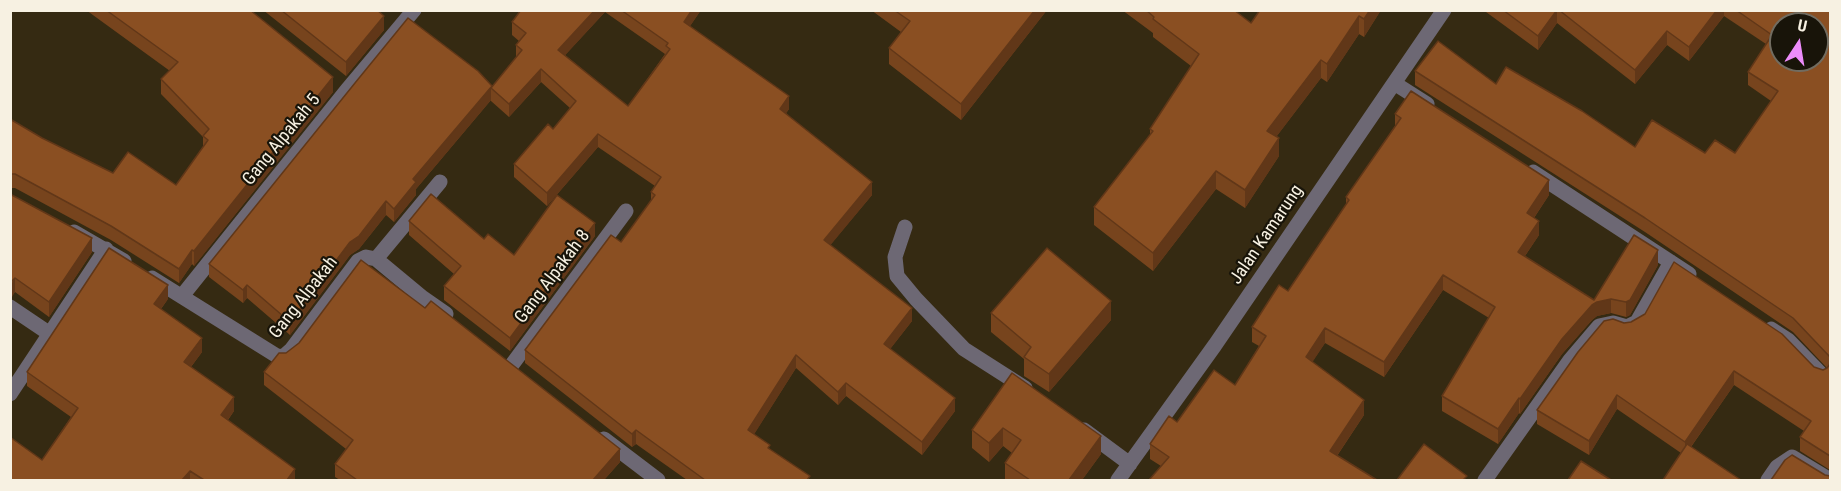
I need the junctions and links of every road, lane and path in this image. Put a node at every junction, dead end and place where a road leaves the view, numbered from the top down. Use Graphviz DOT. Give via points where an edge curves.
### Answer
graph roads {
  1 [pos="414,10"];
  2 [pos="1444,10"];
  3 [pos="1395,83"];
  4 [pos="1444,115"];
  5 [pos="1523,166"];
  6 [pos="440,182"];
  7 [pos="626,211"];
  8 [pos="58,223"];
  9 [pos="905,227"];
  10 [pos="106,249"];
  11 [pos="375,260"];
  12 [pos="1671,262"];
  13 [pos="1700,281"];
  14 [pos="182,296"];
  15 [pos="10,307"];
  16 [pos="1759,320"];
  17 [pos="456,322"];
  18 [pos="50,334"];
  19 [pos="511,366"];
  20 [pos="1821,374"];
  21 [pos="10,394"];
  22 [pos="1040,398"];
  23 [pos="1076,424"];
  24 [pos="594,431"];
  25 [pos="1130,464"];
  26 [pos="658,480"];
  27 [pos="1118,480"];
  28 [pos="1485,480"];
  29 [pos="1768,480"];
  30 [pos="1830,480"];
  1 -- 14 [label="street, Gang Alpakah 5" via="343,86"];
  2 -- 3 [label="street, Jalan Kamarung"];
  3 -- 4 [label="street"];
  3 -- 25 [label="street, Jalan Kamarung"];
  5 -- 12 [label="street"];
  6 -- 11 [label="street"];
  7 -- 19 [label="street, Gang Alpakah 8"];
  8 -- 10 [label="street, Gang Alpakah"];
  9 -- 22 [label="street" via="895,257 897,276 909,292 964,349"];
  10 -- 14 [label="street, Gang Alpakah"];
  10 -- 18 [label="street"];
  11 -- 14 [label="street, Gang Alpakah" via="366,257 358,261 283,357"];
  11 -- 17 [label="street"];
  12 -- 13 [label="street"];
  12 -- 28 [label="street" via="1637,322 1627,327 1599,326 1570,360"];
  15 -- 18 [label="street"];
  16 -- 20 [label="street" via="1788,340"];
  18 -- 21 [label="street"];
  23 -- 25 [label="street"];
  24 -- 26 [label="street"];
  25 -- 27 [label="street, Jalan Kamarung"];
  29 -- 30 [label="street" via="1777,467 1792,457"];
}
